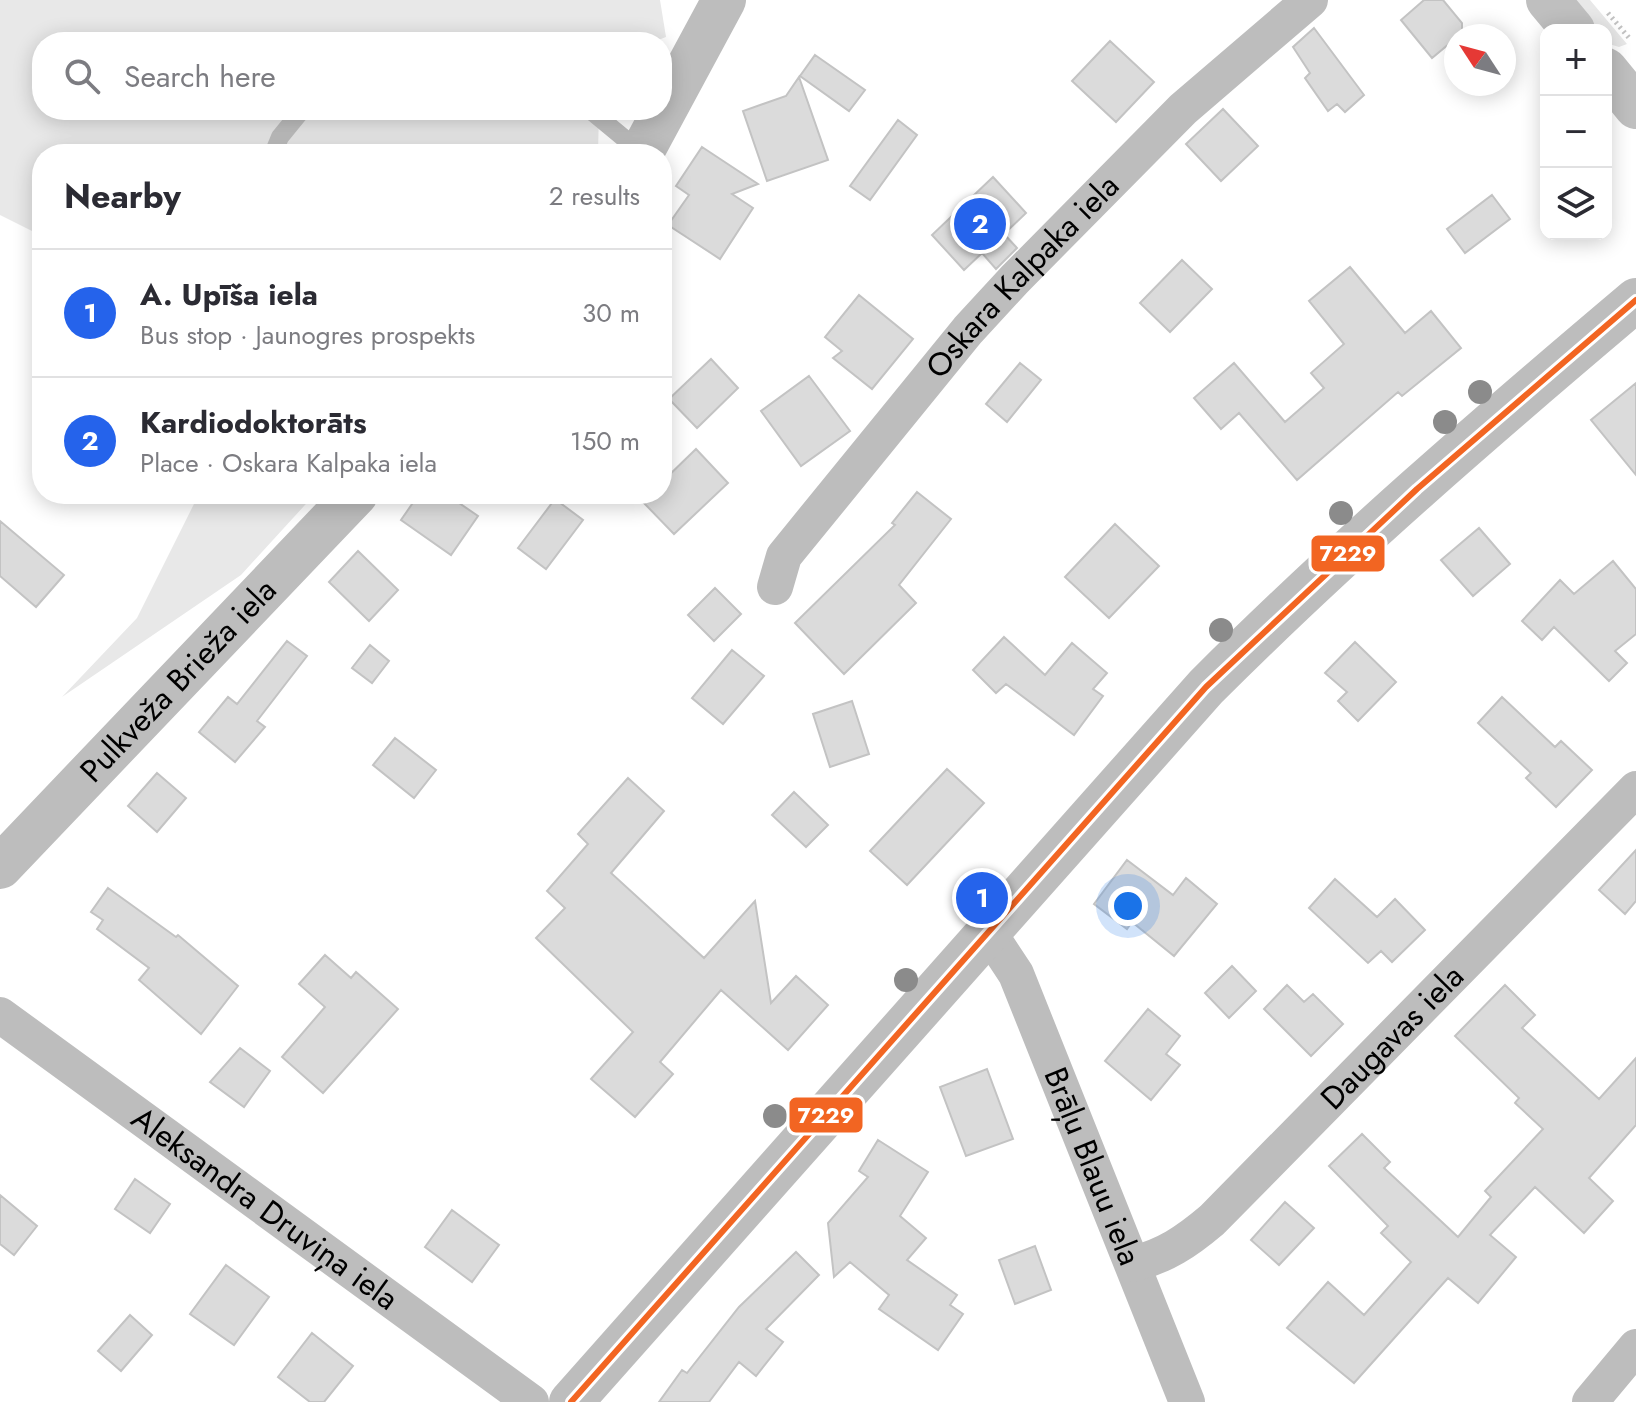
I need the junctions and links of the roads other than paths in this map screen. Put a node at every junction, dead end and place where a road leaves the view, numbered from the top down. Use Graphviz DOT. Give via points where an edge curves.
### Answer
graph roads {
  1 [pos="724,0"];
  2 [pos="1310,0"];
  3 [pos="1548,0"];
  4 [pos="1590,21"];
  5 [pos="1612,77"];
  6 [pos="672,96"];
  7 [pos="1636,107"];
  8 [pos="294,120"];
  9 [pos="602,120"];
  10 [pos="659,120"];
  11 [pos="277,144"];
  12 [pos="630,144"];
  13 [pos="646,144"];
  14 [pos="1636,300"];
  15 [pos="346,504"];
  16 [pos="775,587"];
  17 [pos="1636,789"];
  18 [pos="0,867"];
  19 [pos="989,933"];
  20 [pos="0,1015"];
  21 [pos="1133,1264"];
  22 [pos="1636,1347"];
  23 [pos="531,1402"];
  24 [pos="571,1402"];
  25 [pos="1187,1402"];
  26 [pos="1590,1402"];
  1 -- 6 [label="street"];
  2 -- 16 [label="street, Oskara Kalpaka iela" via="1183,109 975,322 784,556"];
  3 -- 4 [label="main road"];
  5 -- 7 [label="main road"];
  8 -- 11 [label="lane"];
  9 -- 12 [label="lane"];
  10 -- 13 [label="street"];
  14 -- 19 [label="street" via="1310,583 1206,687"];
  15 -- 18 [label="street, Pulkveža Brieža iela"];
  17 -- 21 [label="street, Daugavas iela" via="1212,1220 1185,1243"];
  19 -- 21 [label="street, Brāļu Blauu iela" via="1016,974"];
  19 -- 24 [label="street"];
  20 -- 23 [label="street, Aleksandra Druviņa iela"];
  21 -- 25 [label="street, Brāļu Blauu iela"];
  22 -- 26 [label="street"];
}
